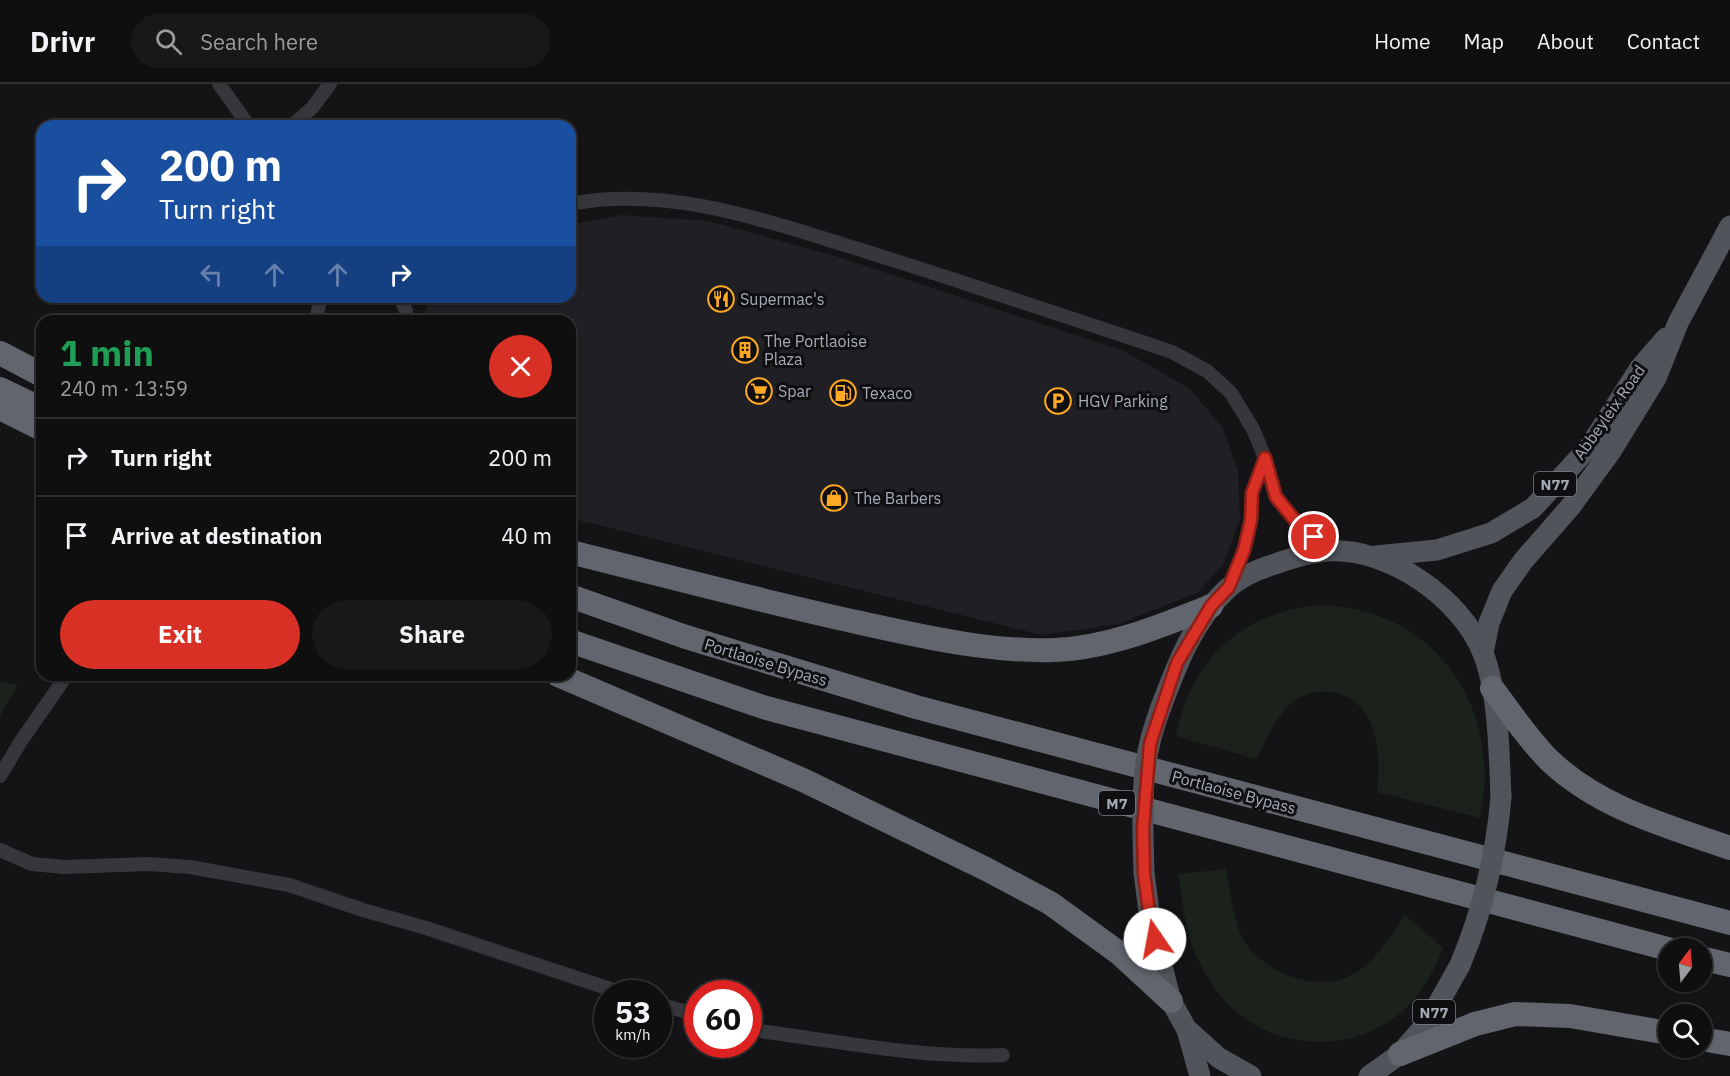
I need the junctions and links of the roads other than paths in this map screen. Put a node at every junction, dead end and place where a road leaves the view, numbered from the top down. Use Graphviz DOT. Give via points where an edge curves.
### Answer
graph roads {
  1 [pos="219,84"];
  2 [pos="330,84"];
  3 [pos="245,120"];
  4 [pos="299,120"];
  5 [pos="576,203"];
  6 [pos="1730,226"];
  7 [pos="1678,323"];
  8 [pos="0,339"];
  9 [pos="0,353"];
  10 [pos="36,355"];
  11 [pos="36,372"];
  12 [pos="0,389"];
  13 [pos="36,406"];
  14 [pos="0,408"];
  15 [pos="36,426"];
  16 [pos="1265,458"];
  17 [pos="1329,550"];
  18 [pos="576,554"];
  19 [pos="1373,557"];
  20 [pos="1229,587"];
  21 [pos="576,599"];
  22 [pos="1211,606"];
  23 [pos="576,643"];
  24 [pos="1483,653"];
  25 [pos="63,681"];
  26 [pos="572,681"];
  27 [pos="1492,688"];
  28 [pos="0,776"];
  29 [pos="1730,848"];
  30 [pos="0,850"];
  31 [pos="1730,923"];
  32 [pos="1658,946"];
  33 [pos="1712,961"];
  34 [pos="1730,965"];
  35 [pos="594,984"];
  36 [pos="1170,1001"];
  37 [pos="1187,1030"];
  38 [pos="762,1031"];
  39 [pos="1658,1031"];
  40 [pos="1712,1041"];
  41 [pos="1730,1044"];
  42 [pos="1400,1054"];
  43 [pos="1004,1055"];
  44 [pos="1368,1075"];
  45 [pos="1200,1076"];
  46 [pos="1251,1076"];
  1 -- 3 [label="street"];
  2 -- 4 [label="street"];
  5 -- 16 [label="street" via="642,199 704,206 755,218 1172,351 1207,371 1231,393"];
  6 -- 7 [label="main road, Abbeyleix Road / N77"];
  7 -- 19 [label="main road, Abbeyleix Road / N77" via="1640,368 1590,446 1533,508 1491,533 1437,550"];
  7 -- 24 [label="main road, Abbeyleix Road / N77" via="1656,378 1611,452 1502,591 1489,623"];
  8 -- 10 [label="highway"];
  9 -- 11 [label="highway"];
  12 -- 13 [label="highway"];
  14 -- 15 [label="highway"];
  16 -- 17 [label="street" via="1276,497 1298,524"];
  16 -- 20 [label="street" via="1252,493 1244,550"];
  17 -- 19 [label="main road, N77"];
  17 -- 20 [label="main road, N77" via="1257,570"];
  18 -- 22 [label="highway" via="812,613 992,649 1056,650 1112,641"];
  19 -- 24 [label="main road, N77" via="1424,582 1451,604"];
  20 -- 22 [label="main road, N77"];
  21 -- 31 [label="highway, Portlaoise Bypass / M7" via="916,707"];
  22 -- 36 [label="main road, N77, bridge" via="1177,663 1161,706 1150,744 1145,791 1144,873 1150,919"];
  23 -- 32 [label="highway, M7" via="763,707"];
  24 -- 27 [label="main road, N77"];
  25 -- 28 [label="street"];
  26 -- 36 [label="highway" via="803,780 1004,878 1050,903 1119,952"];
  27 -- 29 [label="highway" via="1549,759 1587,790 1635,814"];
  27 -- 42 [label="main road, N77, bridge" via="1501,797 1489,883 1460,965 1428,1022"];
  30 -- 35 [label="street" via="32,864 190,867 290,885"];
  33 -- 34 [label="highway"];
  36 -- 37 [label="main road, N77"];
  37 -- 45 [label="main road, N77"];
  37 -- 46 [label="main road, N77" via="1219,1058"];
  38 -- 43 [label="street" via="976,1057"];
  39 -- 42 [label="highway" via="1570,1016 1515,1014 1475,1024"];
  40 -- 41 [label="highway"];
  42 -- 44 [label="main road, N77"];
}
